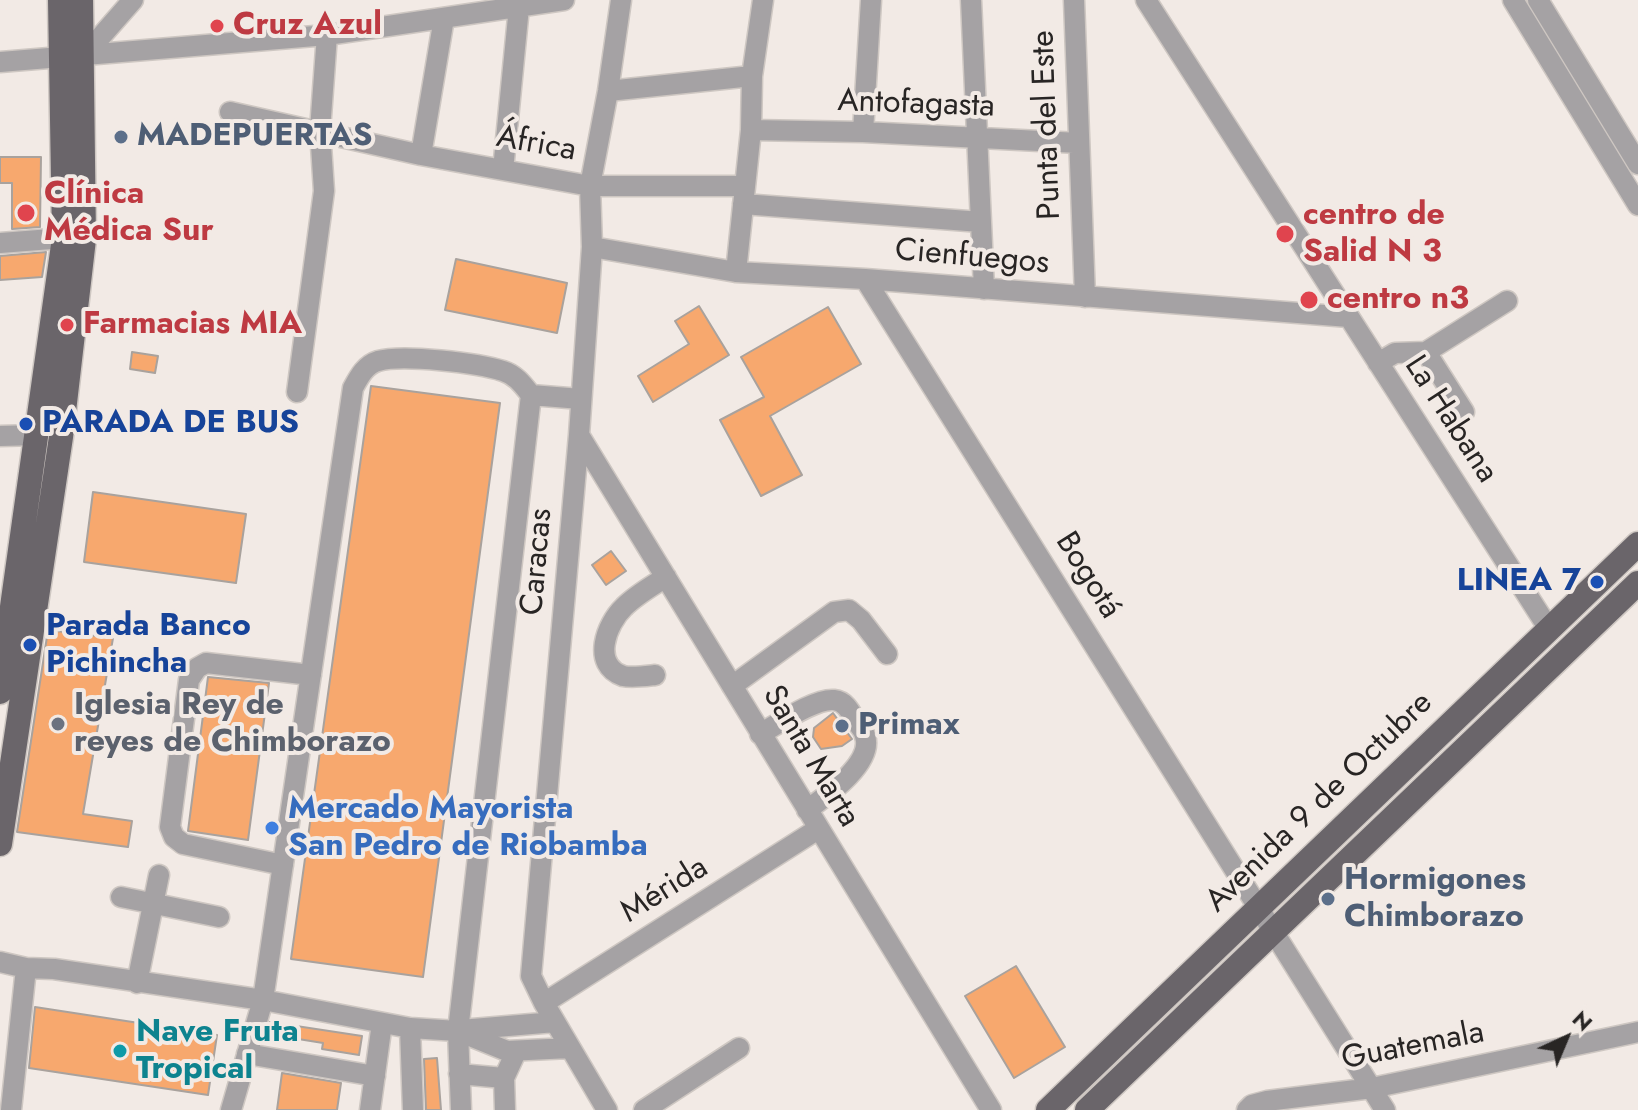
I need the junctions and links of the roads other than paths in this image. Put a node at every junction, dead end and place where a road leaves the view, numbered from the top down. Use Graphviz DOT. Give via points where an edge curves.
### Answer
graph roads {
  1 [pos="60,0"];
  2 [pos="81,0"];
  3 [pos="133,0"];
  4 [pos="564,0"];
  5 [pos="621,0"];
  6 [pos="763,0"];
  7 [pos="871,0"];
  8 [pos="971,0"];
  9 [pos="1074,0"];
  10 [pos="1146,0"];
  11 [pos="1513,0"];
  12 [pos="1538,0"];
  13 [pos="468,7"];
  14 [pos="519,7"];
  15 [pos="444,18"];
  16 [pos="327,35"];
  17 [pos="73,58"];
  18 [pos="0,62"];
  19 [pos="752,76"];
  20 [pos="608,91"];
  21 [pos="230,112"];
  22 [pos="320,130"];
  23 [pos="751,130"];
  24 [pos="863,132"];
  25 [pos="977,137"];
  26 [pos="1079,143"];
  27 [pos="421,155"];
  28 [pos="1638,164"];
  29 [pos="503,170"];
  30 [pos="590,186"];
  31 [pos="744,195"];
  32 [pos="1638,205"];
  33 [pos="981,222"];
  34 [pos="64,238"];
  35 [pos="0,243"];
  36 [pos="592,247"];
  37 [pos="736,272"];
  38 [pos="865,279"];
  39 [pos="984,289"];
  40 [pos="1085,297"];
  41 [pos="1507,301"];
  42 [pos="1349,317"];
  43 [pos="1426,352"];
  44 [pos="1378,363"];
  45 [pos="297,392"];
  46 [pos="531,395"];
  47 [pos="581,399"];
  48 [pos="1464,412"];
  49 [pos="38,435"];
  50 [pos="579,435"];
  51 [pos="0,436"];
  52 [pos="1638,544"];
  53 [pos="666,577"];
  54 [pos="1638,583"];
  55 [pos="1549,629"];
  56 [pos="887,654"];
  57 [pos="7,675"];
  58 [pos="311,675"];
  59 [pos="655,675"];
  60 [pos="732,686"];
  61 [pos="760,734"];
  62 [pos="807,810"];
  63 [pos="818,829"];
  64 [pos="0,844"];
  65 [pos="283,865"];
  66 [pos="159,875"];
  67 [pos="121,897"];
  68 [pos="154,904"];
  69 [pos="1258,905"];
  70 [pos="219,917"];
  71 [pos="1274,930"];
  72 [pos="0,962"];
  73 [pos="26,968"];
  74 [pos="137,983"];
  75 [pos="263,1000"];
  76 [pos="544,1003"];
  77 [pos="555,1022"];
  78 [pos="382,1023"];
  79 [pos="410,1028"];
  80 [pos="458,1031"];
  81 [pos="1638,1032"];
  82 [pos="570,1048"];
  83 [pos="739,1048"];
  84 [pos="516,1052"];
  85 [pos="247,1054"];
  86 [pos="459,1074"];
  87 [pos="375,1076"];
  88 [pos="504,1078"];
  89 [pos="1372,1088"];
  90 [pos="11,1110"];
  91 [pos="231,1110"];
  92 [pos="370,1110"];
  93 [pos="413,1110"];
  94 [pos="461,1110"];
  95 [pos="505,1110"];
  96 [pos="607,1110"];
  97 [pos="644,1110"];
  98 [pos="991,1110"];
  99 [pos="1048,1110"];
  100 [pos="1087,1110"];
  101 [pos="1247,1110"];
  102 [pos="1385,1110"];
  1 -- 17 [label="main road"];
  2 -- 17 [label="main road"];
  3 -- 17 [label="street"];
  4 -- 14 [label="street"];
  5 -- 20 [label="street, Caracas"];
  6 -- 19 [label="street"];
  7 -- 24 [label="street"];
  8 -- 25 [label="street"];
  9 -- 26 [label="street, Punta del Este"];
  10 -- 42 [label="street, La Habana"];
  11 -- 32 [label="street"];
  12 -- 28 [label="street"];
  13 -- 14 [label="street"];
  13 -- 15 [label="street"];
  14 -- 29 [label="street"];
  15 -- 16 [label="street"];
  15 -- 27 [label="street"];
  16 -- 17 [label="street"];
  16 -- 22 [label="street"];
  17 -- 18 [label="street"];
  17 -- 34 [label="main road"];
  17 -- 57 [label="main road" via="84,239 61,437"];
  19 -- 20 [label="street"];
  19 -- 23 [label="street"];
  20 -- 30 [label="street, Caracas"];
  21 -- 22 [label="street, África"];
  22 -- 27 [label="street, África"];
  22 -- 45 [label="street" via="324,191"];
  23 -- 24 [label="street, Antofagasta"];
  23 -- 31 [label="street"];
  24 -- 25 [label="street, Antofagasta"];
  25 -- 26 [label="street, Antofagasta"];
  25 -- 33 [label="street"];
  26 -- 40 [label="street, Punta del Este"];
  27 -- 29 [label="street, África"];
  29 -- 30 [label="street, África"];
  30 -- 31 [label="street, África"];
  30 -- 36 [label="street, Caracas"];
  31 -- 33 [label="street, África"];
  31 -- 37 [label="street"];
  33 -- 39 [label="street"];
  34 -- 35 [label="street"];
  34 -- 49 [label="main road"];
  36 -- 37 [label="street, Cienfuegos"];
  36 -- 47 [label="street, Caracas"];
  37 -- 38 [label="street, Cienfuegos"];
  38 -- 39 [label="street, Cienfuegos"];
  38 -- 69 [label="street, Bogotá"];
  39 -- 40 [label="street, Cienfuegos"];
  40 -- 42 [label="street, Cienfuegos"];
  41 -- 43 [label="street"];
  42 -- 44 [label="street, La Habana"];
  43 -- 44 [label="street" via="1395,353"];
  43 -- 48 [label="street"];
  44 -- 55 [label="street, La Habana"];
  46 -- 47 [label="street"];
  46 -- 58 [label="street" via="504,371 418,358 376,361 362,371 353,388"];
  46 -- 80 [label="street"];
  47 -- 50 [label="street, Caracas"];
  49 -- 51 [label="street"];
  49 -- 57 [label="main road"];
  50 -- 53 [label="street, Santa Marta"];
  50 -- 76 [label="street, Caracas" via="531,976"];
  52 -- 55 [label="main road, Avenida 9 de Octubre"];
  53 -- 59 [label="street" via="625,605 604,639 612,669 625,677"];
  53 -- 60 [label="street, Santa Marta"];
  54 -- 71 [label="main road, Avenida 9 de Octubre"];
  55 -- 69 [label="main road, Avenida 9 de Octubre"];
  56 -- 60 [label="street" via="849,610 834,612"];
  57 -- 64 [label="main road"];
  58 -- 65 [label="street"];
  58 -- 65 [label="street" via="206,663 189,680 170,827 174,837 183,844"];
  60 -- 61 [label="street, Santa Marta"];
  61 -- 62 [label="street, Santa Marta"];
  61 -- 62 [label="street" via="822,701 836,699 865,735 866,751 856,766"];
  62 -- 63 [label="street, Santa Marta"];
  63 -- 76 [label="street, Mérida"];
  63 -- 98 [label="street, Santa Marta"];
  65 -- 75 [label="street"];
  66 -- 68 [label="street"];
  67 -- 68 [label="street"];
  68 -- 70 [label="street"];
  68 -- 74 [label="street"];
  69 -- 71 [label="street, Bogotá"];
  69 -- 99 [label="main road, Avenida 9 de Octubre"];
  71 -- 89 [label="street"];
  71 -- 100 [label="main road, Avenida 9 de Octubre"];
  72 -- 73 [label="street"];
  73 -- 74 [label="street"];
  73 -- 90 [label="street"];
  74 -- 75 [label="street"];
  75 -- 78 [label="street"];
  75 -- 85 [label="street"];
  76 -- 77 [label="street, Caracas"];
  77 -- 80 [label="street"];
  77 -- 82 [label="street, Caracas"];
  78 -- 79 [label="street"];
  78 -- 87 [label="street"];
  79 -- 80 [label="street"];
  79 -- 93 [label="street"];
  80 -- 84 [label="street"];
  80 -- 86 [label="street"];
  81 -- 89 [label="street, Guatemala"];
  82 -- 84 [label="street"];
  82 -- 96 [label="street, Caracas"];
  83 -- 97 [label="street"];
  84 -- 88 [label="street"];
  85 -- 87 [label="street"];
  85 -- 91 [label="street"];
  86 -- 88 [label="street"];
  86 -- 94 [label="street"];
  87 -- 92 [label="street"];
  88 -- 95 [label="street"];
  89 -- 101 [label="street, Guatemala" via="1267,1101"];
  89 -- 102 [label="street"];
}
